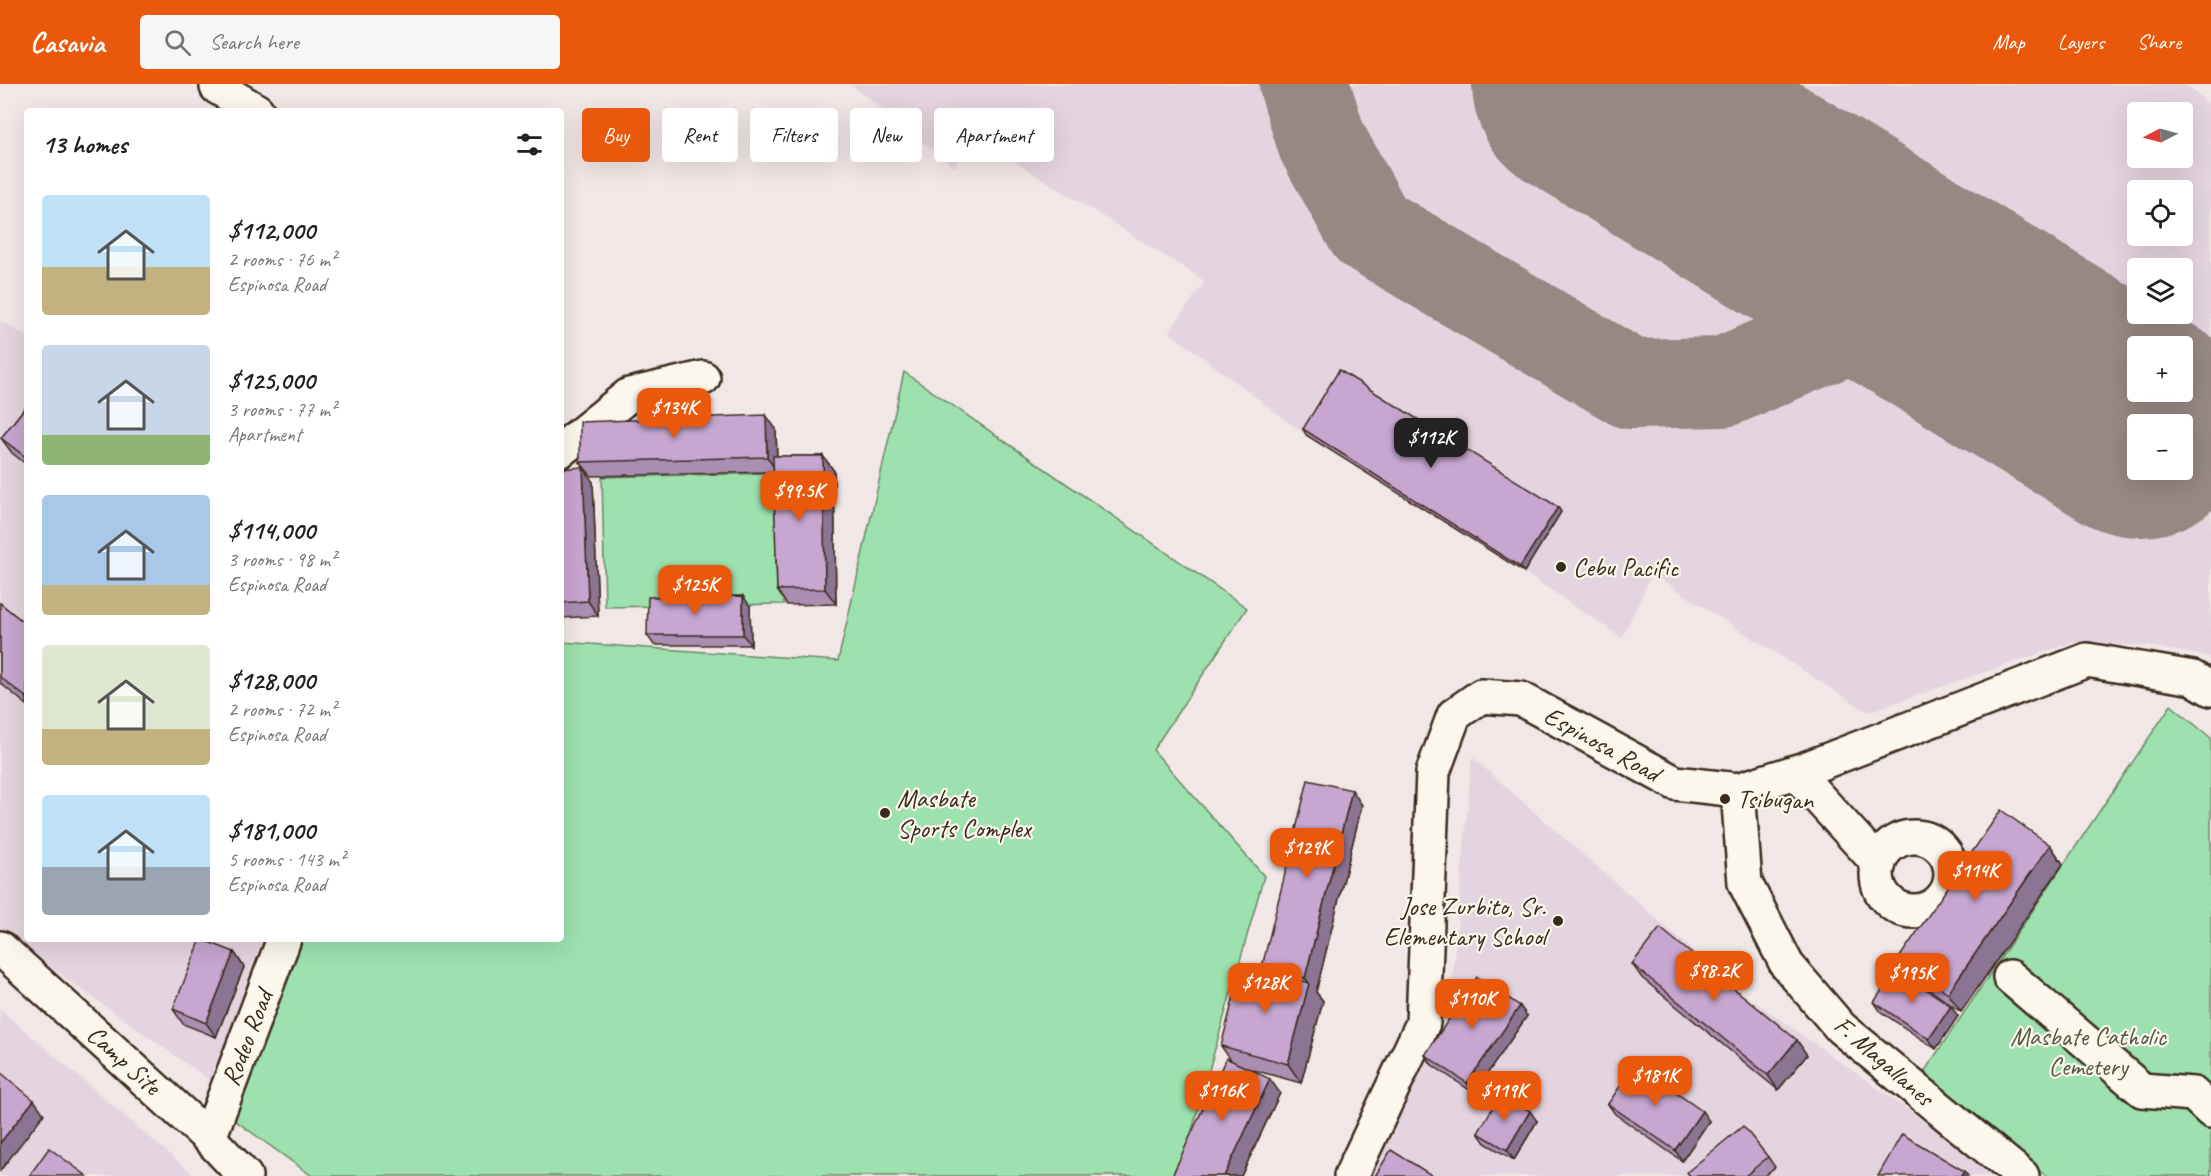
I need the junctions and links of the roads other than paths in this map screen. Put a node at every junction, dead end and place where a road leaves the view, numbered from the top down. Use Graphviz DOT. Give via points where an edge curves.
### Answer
graph roads {
  1 [pos="217,87"];
  2 [pos="252,108"];
  3 [pos="704,378"];
  4 [pos="564,448"];
  5 [pos="2211,689"];
  6 [pos="1795,772"];
  7 [pos="1738,790"];
  8 [pos="1879,864"];
  9 [pos="283,942"];
  10 [pos="0,948"];
  11 [pos="2010,977"];
  12 [pos="2211,1111"];
  13 [pos="210,1138"];
  14 [pos="245,1176"];
  15 [pos="1351,1176"];
  16 [pos="2022,1176"];
  1 -- 2 [label="street"];
  3 -- 4 [label="street" via="628,395"];
  5 -- 6 [label="street, Espinosa Road" via="2193,678 2087,660"];
  6 -- 7 [label="street, Espinosa Road"];
  6 -- 8 [label="street"];
  7 -- 15 [label="street, Espinosa Road" via="1675,783 1521,699 1481,696 1454,715 1433,772 1423,1023"];
  7 -- 16 [label="street, F. Magallanes" via="1745,883 1787,965 1841,1028"];
  9 -- 13 [label="street, Rodeo Road"];
  10 -- 13 [label="street, Camp Site"];
  11 -- 12 [label="street" via="2142,1090 2193,1094"];
  13 -- 14 [label="street, Camp Site"];
}
